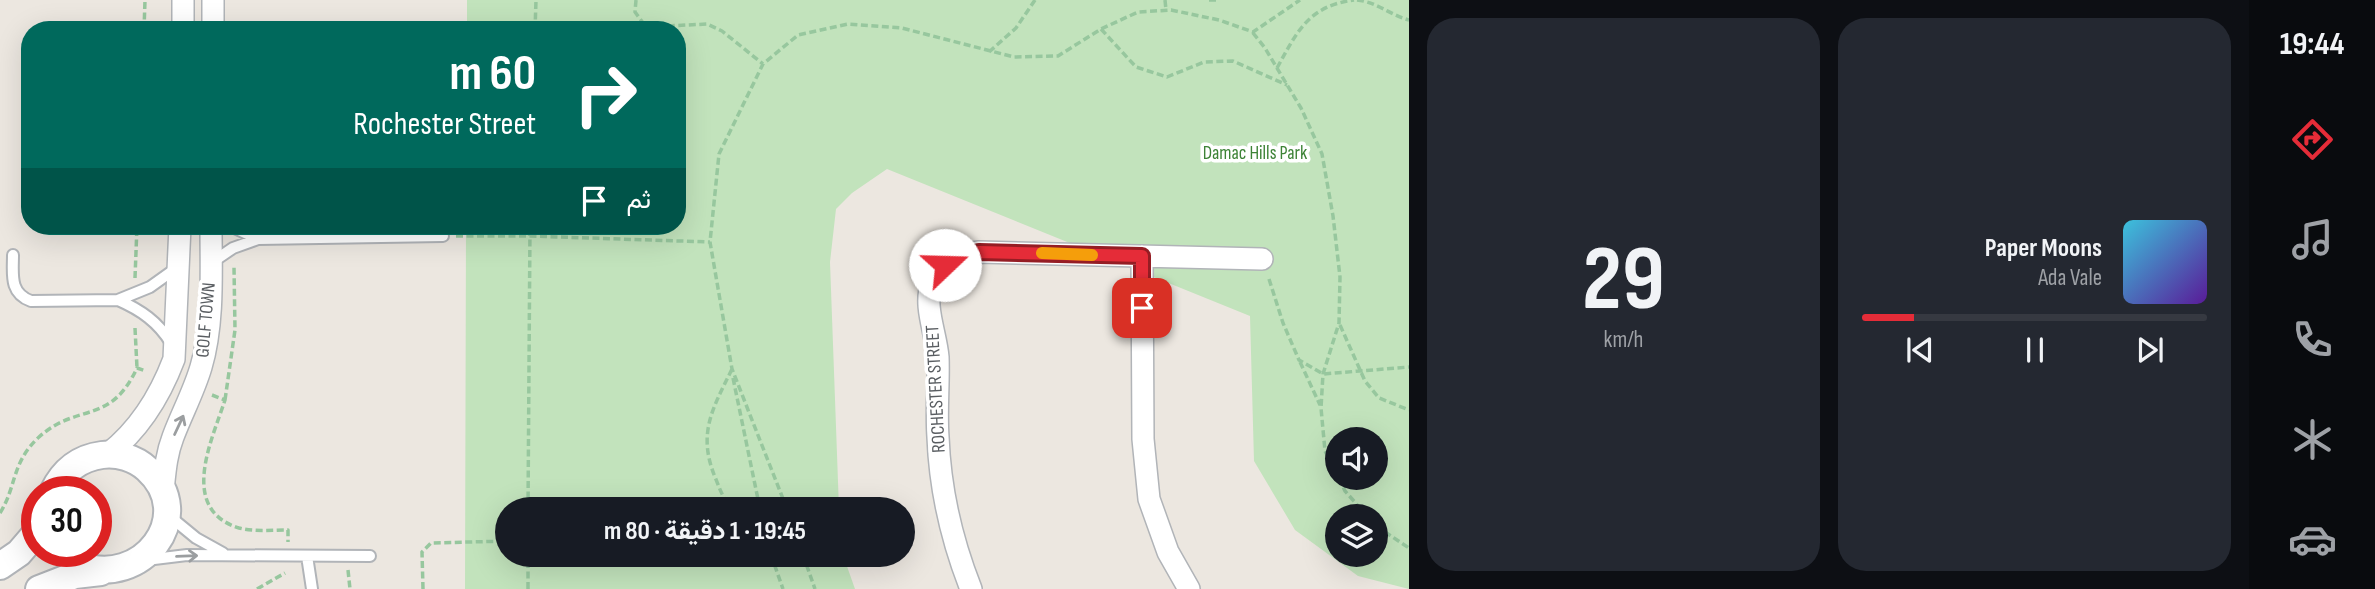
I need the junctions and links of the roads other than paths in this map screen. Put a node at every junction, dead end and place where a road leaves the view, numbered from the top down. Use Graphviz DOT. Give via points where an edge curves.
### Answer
graph roads {
  1 [pos="213,0"];
  2 [pos="213,21"];
  3 [pos="180,235"];
  4 [pos="211,235"];
  5 [pos="249,235"];
  6 [pos="443,236"];
  7 [pos="258,239"];
  8 [pos="13,255"];
  9 [pos="1142,256"];
  10 [pos="1262,259"];
  11 [pos="211,263"];
  12 [pos="179,266"];
  13 [pos="118,300"];
  14 [pos="175,349"];
  15 [pos="108,454"];
  16 [pos="64,476"];
  17 [pos="165,503"];
  18 [pos="21,551"];
  19 [pos="229,556"];
  20 [pos="307,556"];
  21 [pos="370,556"];
  22 [pos="145,560"];
  23 [pos="0,566"];
  24 [pos="86,567"];
  25 [pos="102,572"];
  26 [pos="39,589"];
  27 [pos="312,589"];
  28 [pos="971,589"];
  29 [pos="1189,589"];
  1 -- 2 [label="street"];
  3 -- 12 [label="street, GOLF TOWN"];
  4 -- 11 [label="street, GOLF TOWN"];
  5 -- 7 [label="lane"];
  6 -- 7 [label="lane"];
  7 -- 11 [label="lane"];
  8 -- 13 [label="lane" via="13,284 24,299"];
  9 -- 10 [label="street, ROCHESTER STREET"];
  9 -- 28 [label="street, ROCHESTER STREET" via="967,253 945,265 932,284 929,295 937,356 941,474 954,538"];
  9 -- 29 [label="street" via="1143,439 1149,499 1168,552"];
  17 -- 11 [label="street, GOLF TOWN, one-way" via="166,463 202,366"];
  12 -- 13 [label="lane" via="165,278"];
  12 -- 14 [label="street, GOLF TOWN"];
  13 -- 14 [label="lane" via="151,318"];
  14 -- 15 [label="street, GOLF TOWN" via="166,379 142,420"];
  15 -- 16 [label="street" via="80,461"];
  15 -- 17 [label="street" via="141,464 154,476"];
  17 -- 19 [label="lane" via="196,538"];
  17 -- 22 [label="street" via="161,540"];
  18 -- 23 [label="street"];
  19 -- 20 [label="lane"];
  22 -- 19 [label="lane, one-way"];
  20 -- 21 [label="lane"];
  20 -- 27 [label="lane"];
  22 -- 25 [label="street" via="117,572"];
  24 -- 25 [label="street"];
  25 -- 26 [label="street" via="75,575"];
}
